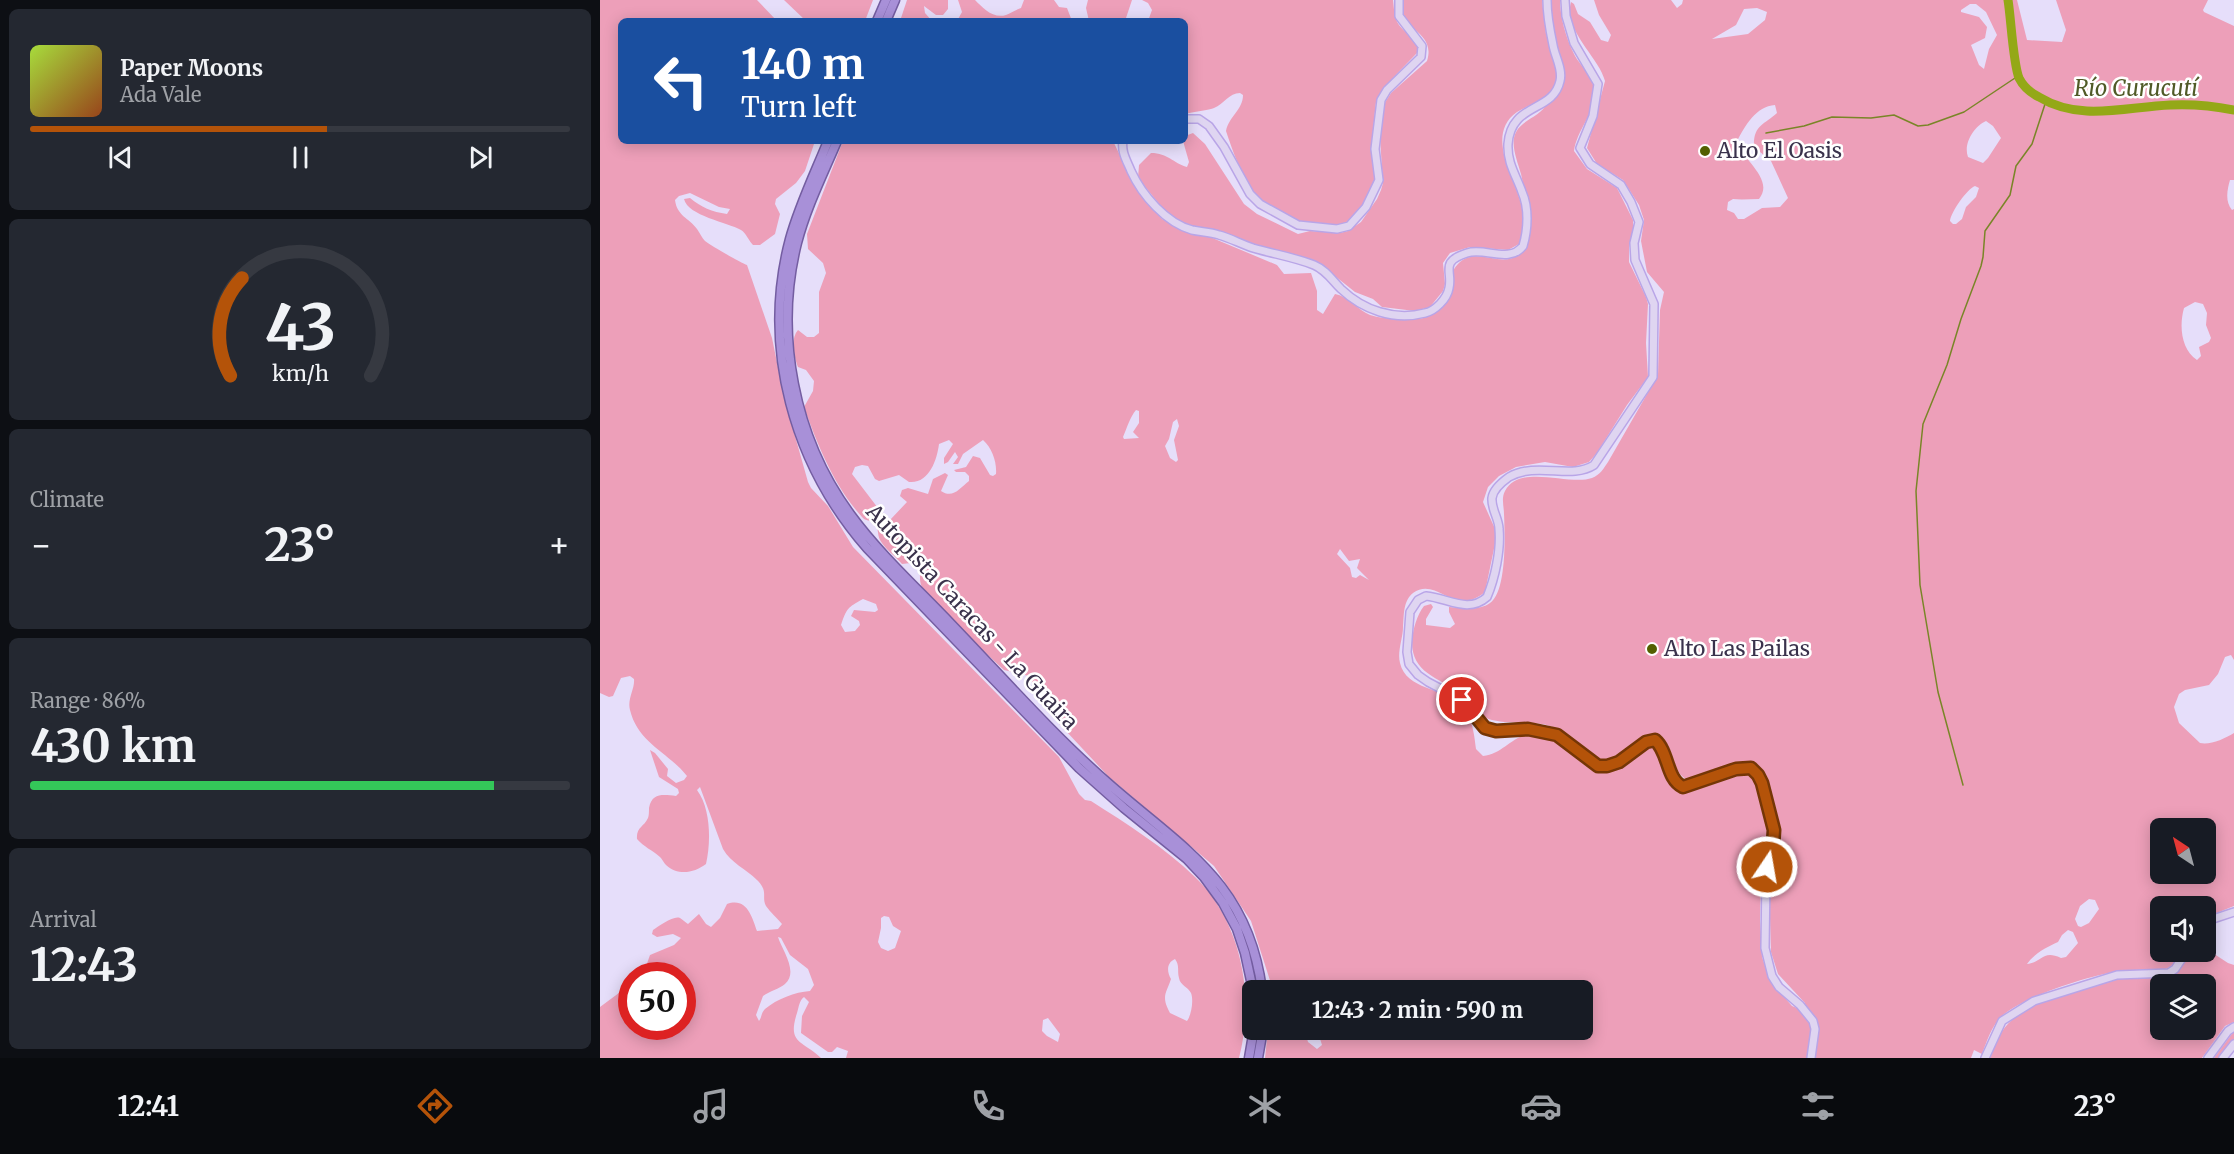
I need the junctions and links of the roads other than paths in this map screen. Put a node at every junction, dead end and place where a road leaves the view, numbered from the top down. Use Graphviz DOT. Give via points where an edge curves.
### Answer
graph roads {
  1 [pos="886,0"];
  2 [pos="895,0"];
  3 [pos="1399,0"];
  4 [pos="1547,0"];
  5 [pos="1564,0"];
  6 [pos="879,18"];
  7 [pos="887,18"];
  8 [pos="1188,119"];
  9 [pos="827,144"];
  10 [pos="836,144"];
  11 [pos="1123,144"];
  12 [pos="2234,912"];
  13 [pos="2216,918"];
  14 [pos="2180,962"];
  15 [pos="1251,980"];
  16 [pos="1260,980"];
  17 [pos="2234,1027"];
  18 [pos="1252,1040"];
  19 [pos="1261,1040"];
  20 [pos="2234,1044"];
  21 [pos="1249,1058"];
  22 [pos="1258,1058"];
  23 [pos="1811,1058"];
  24 [pos="1985,1058"];
  25 [pos="2208,1058"];
  26 [pos="2223,1058"];
  1 -- 6 [label="highway"];
  2 -- 7 [label="highway"];
  3 -- 8 [label="main road" via="1399,16 1422,46 1422,52 1381,100 1375,149 1379,180 1366,207 1349,226 1337,229 1298,225 1260,204 1209,126 1199,119"];
  4 -- 11 [label="main road" via="1560,81 1550,97 1515,120 1508,146 1510,167 1526,208 1523,246 1510,254 1473,252 1458,257 1449,265 1450,286 1446,296 1424,314 1376,312 1347,294 1319,267 1179,224 1163,213 1138,184"];
  5 -- 23 [label="main road" via="1574,42 1598,84 1593,116 1581,142 1582,153 1594,169 1621,185 1639,222 1635,260 1654,304 1653,377 1594,465 1578,472 1530,471 1508,478 1497,488 1492,501 1499,539 1487,597 1470,605 1455,605 1426,596 1418,600 1410,612 1408,659 1418,675 1462,700 1485,728 1528,729 1557,735 1598,766 1619,762 1651,740 1658,742 1674,780 1683,787 1736,769 1748,767 1754,771 1762,783 1774,834 1766,878 1765,948 1779,987 1813,1020"];
  9 -- 15 [label="highway, Autopista Caracas - La Guaira" via="790,237 779,308 783,370 790,404 821,483 867,548 1041,730 1204,877 1236,928"];
  10 -- 16 [label="highway, Autopista Caracas - La Guaira" via="798,239 787,308 796,392 824,470 842,503 873,542 1051,728 1106,782 1210,871 1244,925"];
  12 -- 13 [label="main road"];
  14 -- 24 [label="main road" via="2169,973 2107,977 2028,1004 2002,1021"];
  17 -- 25 [label="main road"];
  18 -- 21 [label="highway"];
  19 -- 22 [label="highway"];
  20 -- 26 [label="main road"];
}
